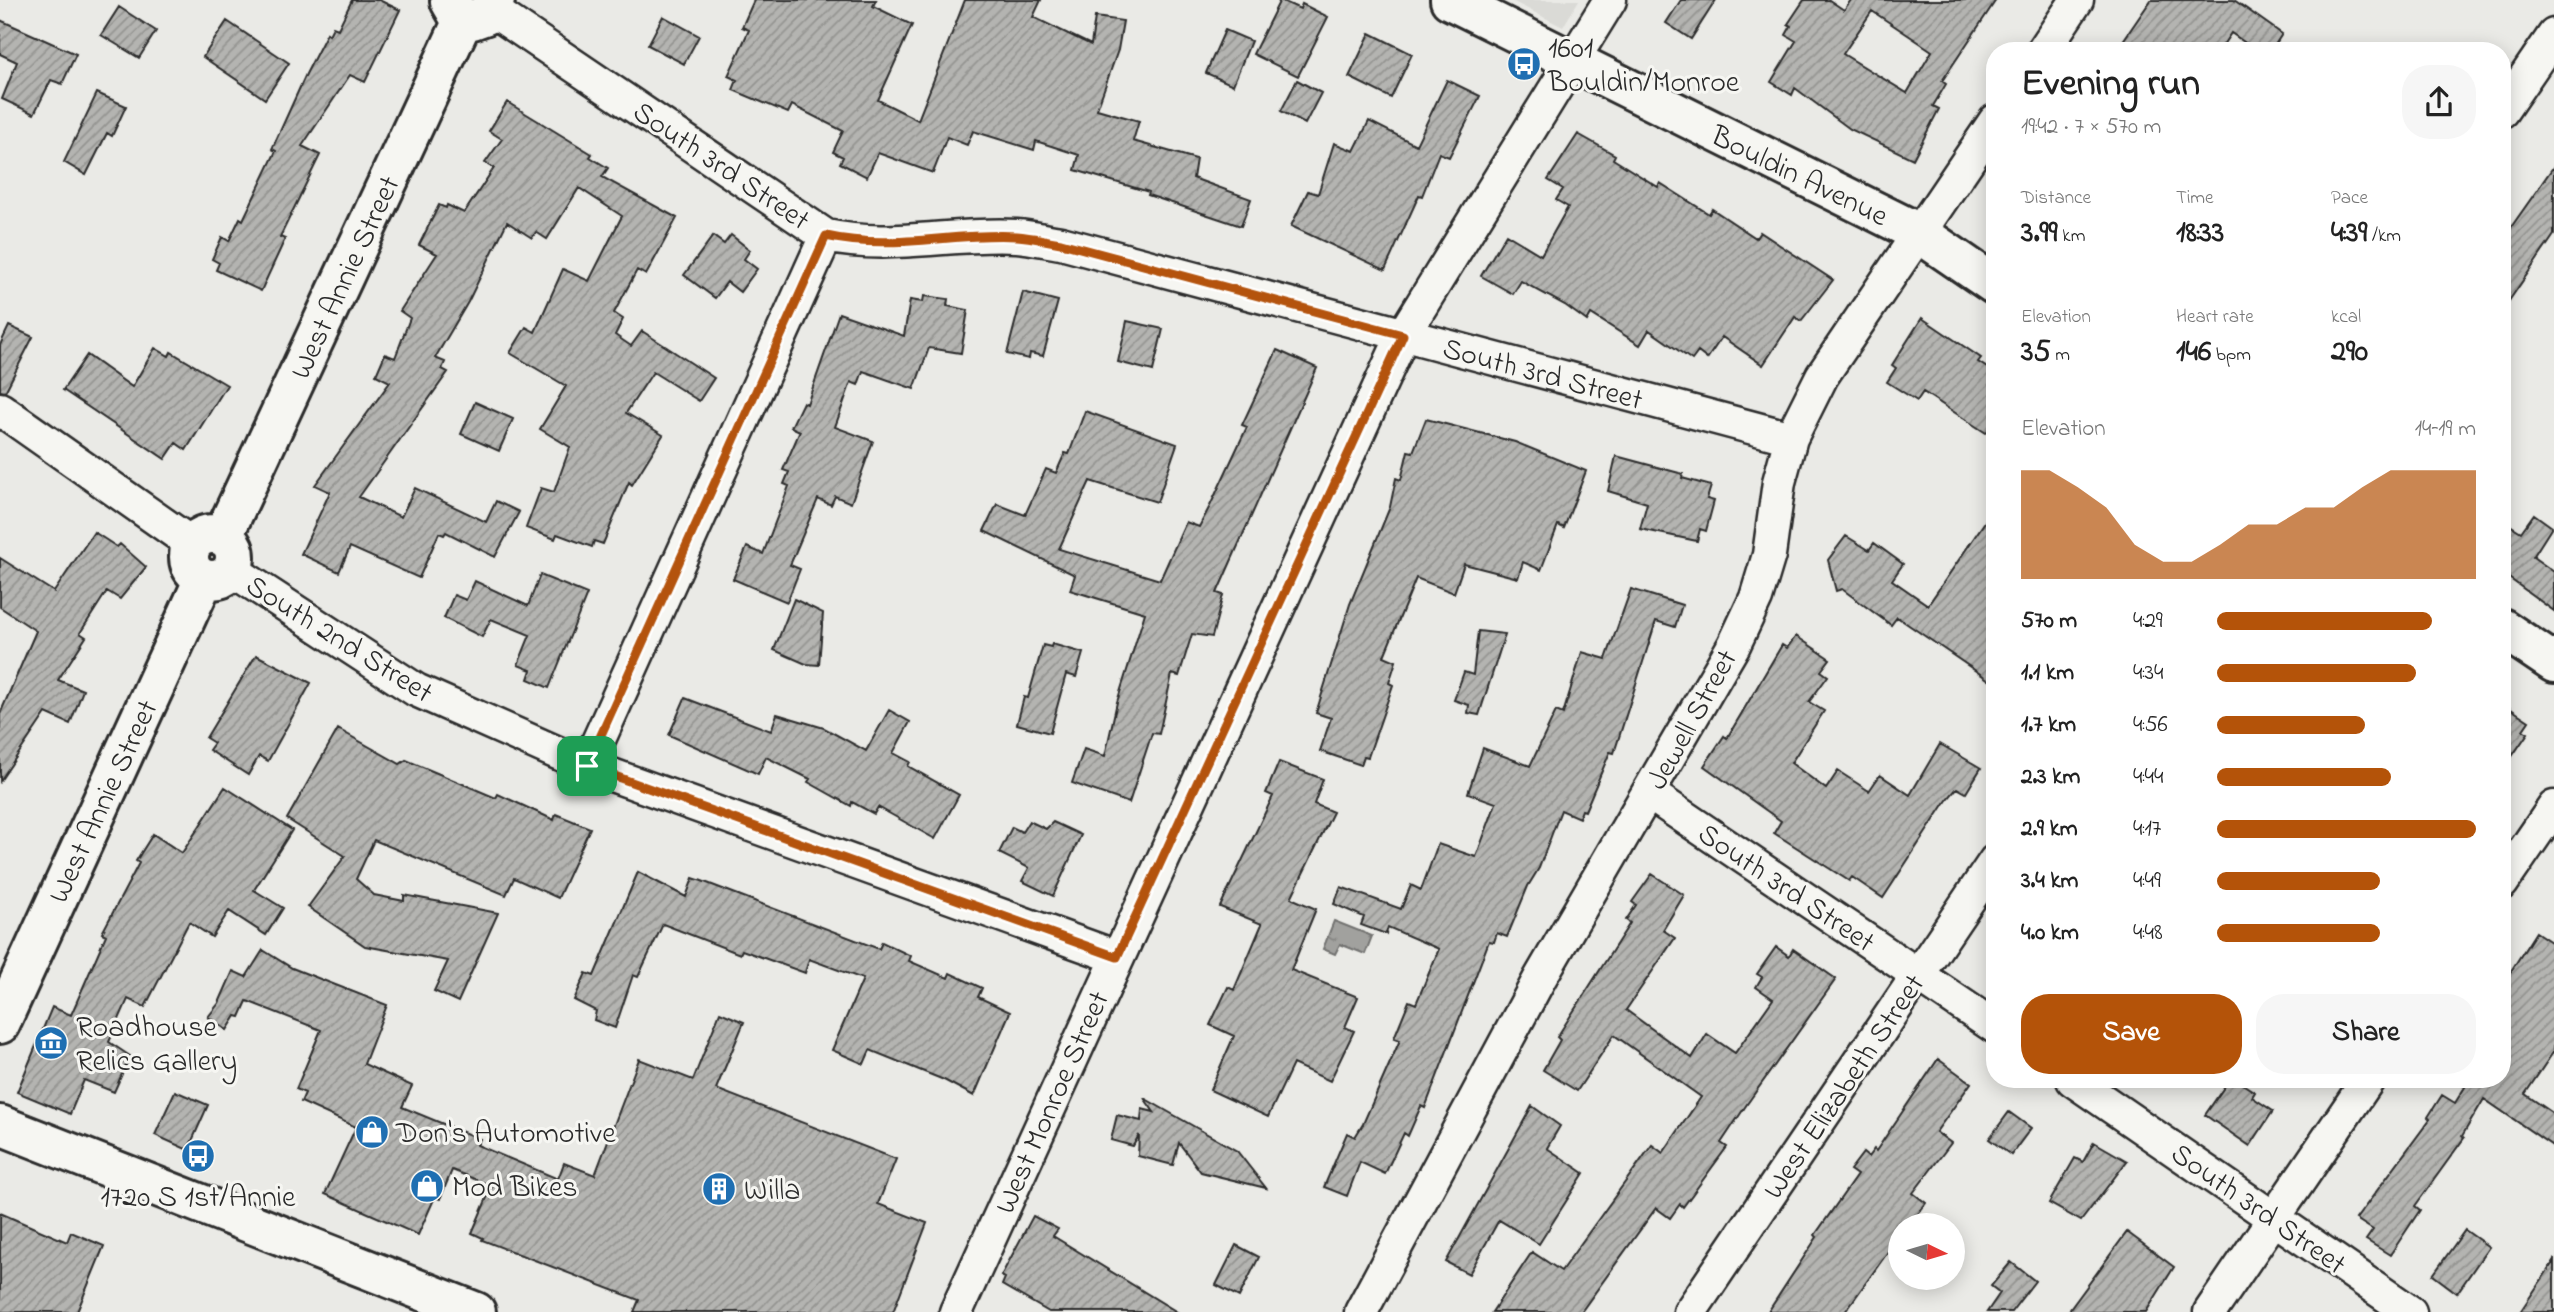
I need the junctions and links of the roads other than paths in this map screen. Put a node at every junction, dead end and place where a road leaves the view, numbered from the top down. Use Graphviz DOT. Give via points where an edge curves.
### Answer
graph roads {
  1 [pos="1450,0"];
  2 [pos="1610,0"];
  3 [pos="2077,0"];
  4 [pos="475,7"];
  5 [pos="2554,35"];
  6 [pos="2049,42"];
  7 [pos="1571,62"];
  8 [pos="2511,98"];
  9 [pos="1986,134"];
  10 [pos="1919,233"];
  11 [pos="826,236"];
  12 [pos="1986,279"];
  13 [pos="1403,335"];
  14 [pos="0,410"];
  15 [pos="1791,438"];
  16 [pos="213,557"];
  17 [pos="2511,634"];
  18 [pos="2554,663"];
  19 [pos="587,766"];
  20 [pos="1650,794"];
  21 [pos="2554,807"];
  22 [pos="2511,870"];
  23 [pos="1986,873"];
  24 [pos="1117,957"];
  25 [pos="1918,975"];
  26 [pos="1986,1021"];
  27 [pos="0,1024"];
  28 [pos="2085,1088"];
  29 [pos="2363,1088"];
  30 [pos="0,1125"];
  31 [pos="2274,1217"];
  32 [pos="475,1312"];
  33 [pos="956,1312"];
  34 [pos="1361,1312"];
  35 [pos="1690,1312"];
  36 [pos="2210,1312"];
  37 [pos="2410,1312"];
  1 -- 7 [label="street, Bouldin Avenue"];
  2 -- 7 [label="street, West Monroe Street"];
  3 -- 6 [label="street"];
  4 -- 11 [label="street, South 3rd Street"];
  4 -- 16 [label="street, West Annie Street"];
  5 -- 8 [label="street"];
  7 -- 10 [label="street, Bouldin Avenue"];
  7 -- 13 [label="street, West Monroe Street"];
  9 -- 10 [label="street, Jewell Street"];
  10 -- 12 [label="street, Bouldin Avenue"];
  10 -- 15 [label="street, Jewell Street" via="1822,376"];
  11 -- 13 [label="street, South 3rd Street" via="880,242 1017,236 1061,243"];
  11 -- 19 [label="street"];
  13 -- 15 [label="street, South 3rd Street"];
  13 -- 24 [label="street, West Monroe Street"];
  14 -- 16 [label="street, South 2nd Street"];
  15 -- 20 [label="street, Jewell Street" via="1779,482 1769,555 1755,598 1734,645"];
  16 -- 19 [label="street, South 2nd Street" via="416,690"];
  16 -- 27 [label="street, West Annie Street"];
  17 -- 18 [label="street"];
  19 -- 24 [label="street, South 2nd Street"];
  20 -- 25 [label="street, South 3rd Street"];
  20 -- 34 [label="street, Jewell Street" via="1540,978"];
  21 -- 22 [label="street"];
  23 -- 25 [label="street, West Elizabeth Street"];
  24 -- 33 [label="street, West Monroe Street"];
  25 -- 26 [label="street, South 3rd Street"];
  25 -- 35 [label="street, West Elizabeth Street"];
  28 -- 31 [label="street, South 3rd Street"];
  29 -- 31 [label="street"];
  30 -- 32 [label="street"];
  31 -- 36 [label="street"];
  31 -- 37 [label="street, South 3rd Street"];
}
